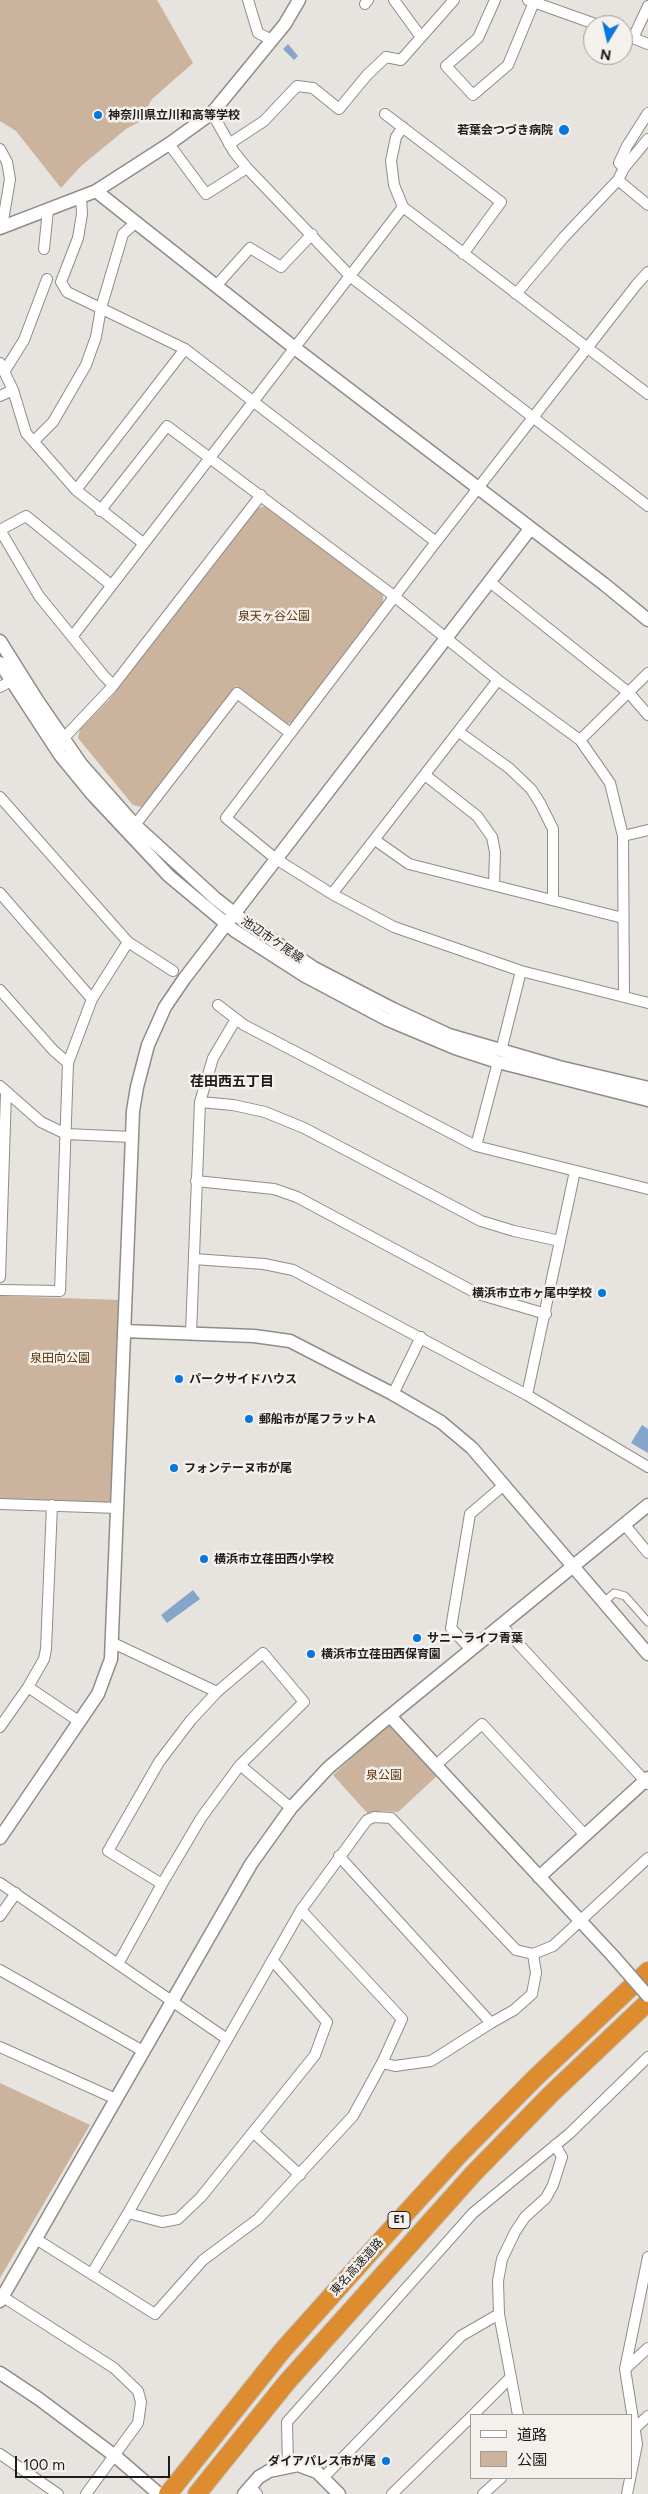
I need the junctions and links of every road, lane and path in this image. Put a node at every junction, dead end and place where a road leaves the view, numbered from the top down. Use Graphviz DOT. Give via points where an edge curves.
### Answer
graph roads {
  1 [pos="248,0"];
  2 [pos="299,0"];
  3 [pos="394,0"];
  4 [pos="454,0"];
  5 [pos="495,0"];
  6 [pos="531,1"];
  7 [pos="648,6"];
  8 [pos="583,20"];
  9 [pos="633,28"];
  10 [pos="421,37"];
  11 [pos="633,38"];
  12 [pos="272,40"];
  13 [pos="648,44"];
  14 [pos="212,113"];
  15 [pos="648,113"];
  16 [pos="385,114"];
  17 [pos="403,127"];
  18 [pos="648,139"];
  19 [pos="169,144"];
  20 [pos="229,144"];
  21 [pos="0,149"];
  22 [pos="247,168"];
  23 [pos="624,168"];
  24 [pos="618,180"];
  25 [pos="96,191"];
  26 [pos="81,198"];
  27 [pos="648,205"];
  28 [pos="403,208"];
  29 [pos="48,210"];
  30 [pos="135,223"];
  31 [pos="1,227"];
  32 [pos="312,234"];
  33 [pos="44,249"];
  34 [pos="463,254"];
  35 [pos="648,272"];
  36 [pos="351,277"];
  37 [pos="47,279"];
  38 [pos="216,286"];
  39 [pos="516,294"];
  40 [pos="101,308"];
  41 [pos="587,348"];
  42 [pos="185,349"];
  43 [pos="296,349"];
  44 [pos="2,368"];
  45 [pos="13,390"];
  46 [pos="648,394"];
  47 [pos="0,396"];
  48 [pos="252,403"];
  49 [pos="534,417"];
  50 [pos="34,441"];
  51 [pos="211,458"];
  52 [pos="479,488"];
  53 [pos="76,490"];
  54 [pos="261,495"];
  55 [pos="648,506"];
  56 [pos="100,511"];
  57 [pos="530,529"];
  58 [pos="0,530"];
  59 [pos="436,542"];
  60 [pos="143,543"];
  61 [pos="490,582"];
  62 [pos="111,585"];
  63 [pos="395,598"];
  64 [pos="648,620"];
  65 [pos="72,638"];
  66 [pos="446,640"];
  67 [pos="0,641"];
  68 [pos="0,663"];
  69 [pos="648,673"];
  70 [pos="498,680"];
  71 [pos="6,684"];
  72 [pos="113,685"];
  73 [pos="629,693"];
  74 [pos="648,716"];
  75 [pos="459,732"];
  76 [pos="290,733"];
  77 [pos="63,739"];
  78 [pos="580,740"];
  79 [pos="425,776"];
  80 [pos="0,797"];
  81 [pos="135,825"];
  82 [pos="648,830"];
  83 [pos="623,836"];
  84 [pos="375,840"];
  85 [pos="276,859"];
  86 [pos="494,885"];
  87 [pos="0,893"];
  88 [pos="332,894"];
  89 [pos="552,900"];
  90 [pos="234,914"];
  91 [pos="623,918"];
  92 [pos="226,924"];
  93 [pos="128,942"];
  94 [pos="173,971"];
  95 [pos="521,971"];
  96 [pos="0,990"];
  97 [pos="624,997"];
  98 [pos="92,999"];
  99 [pos="648,1003"];
  100 [pos="218,1005"];
  101 [pos="236,1018"];
  102 [pos="500,1057"];
  103 [pos="68,1062"];
  104 [pos="648,1088"];
  105 [pos="3,1090"];
  106 [pos="648,1100"];
  107 [pos="200,1102"];
  108 [pos="66,1134"];
  109 [pos="132,1137"];
  110 [pos="476,1146"];
  111 [pos="575,1171"];
  112 [pos="196,1181"];
  113 [pos="648,1189"];
  114 [pos="560,1241"];
  115 [pos="194,1260"];
  116 [pos="0,1277"];
  117 [pos="0,1290"];
  118 [pos="546,1314"];
  119 [pos="124,1330"];
  120 [pos="191,1333"];
  121 [pos="421,1337"];
  122 [pos="393,1394"];
  123 [pos="527,1395"];
  124 [pos="648,1467"];
  125 [pos="504,1485"];
  126 [pos="0,1504"];
  127 [pos="52,1505"];
  128 [pos="648,1505"];
  129 [pos="118,1508"];
  130 [pos="624,1524"];
  131 [pos="648,1553"];
  132 [pos="573,1566"];
  133 [pos="604,1602"];
  134 [pos="648,1622"];
  135 [pos="502,1625"];
  136 [pos="113,1643"];
  137 [pos="471,1650"];
  138 [pos="648,1654"];
  139 [pos="28,1687"];
  140 [pos="217,1692"];
  141 [pos="390,1716"];
  142 [pos="80,1722"];
  143 [pos="0,1727"];
  144 [pos="240,1765"];
  145 [pos="436,1765"];
  146 [pos="647,1781"];
  147 [pos="291,1808"];
  148 [pos="585,1835"];
  149 [pos="0,1838"];
  150 [pos="339,1856"];
  151 [pos="648,1858"];
  152 [pos="539,1877"];
  153 [pos="0,1883"];
  154 [pos="162,1884"];
  155 [pos="16,1894"];
  156 [pos="301,1910"];
  157 [pos="0,1916"];
  158 [pos="580,1922"];
  159 [pos="533,1954"];
  160 [pos="272,1960"];
  161 [pos="118,1964"];
  162 [pos="0,1970"];
  163 [pos="648,1971"];
  164 [pos="648,1996"];
  165 [pos="172,2001"];
  166 [pos="648,2002"];
  167 [pos="491,2023"];
  168 [pos="228,2039"];
  169 [pos="0,2047"];
  170 [pos="143,2051"];
  171 [pos="648,2057"];
  172 [pos="382,2063"];
  173 [pos="116,2099"];
  174 [pos="254,2133"];
  175 [pos="555,2145"];
  176 [pos="300,2175"];
  177 [pos="128,2213"];
  178 [pos="36,2239"];
  179 [pos="648,2257"];
  180 [pos="92,2273"];
  181 [pos="1,2298"];
  182 [pos="500,2314"];
  183 [pos="648,2348"];
  184 [pos="625,2369"];
  185 [pos="0,2373"];
  186 [pos="512,2378"];
  187 [pos="474,2414"];
  188 [pos="518,2414"];
  189 [pos="633,2414"];
  190 [pos="633,2416"];
  191 [pos="648,2416"];
  192 [pos="470,2418"];
  193 [pos="635,2428"];
  194 [pos="0,2454"];
  195 [pos="115,2456"];
  196 [pos="633,2464"];
  197 [pos="288,2466"];
  198 [pos="324,2477"];
  199 [pos="500,2479"];
  200 [pos="630,2479"];
  201 [pos="250,2491"];
  202 [pos="166,2492"];
  203 [pos="58,2494"];
  204 [pos="86,2494"];
  205 [pos="198,2494"];
  206 [pos="339,2494"];
  207 [pos="392,2494"];
  208 [pos="483,2494"];
  209 [pos="627,2494"];
  1 -- 12 [label="street" via="258,33"];
  2 -- 12 [label="street"];
  3 -- 10 [label="street"];
  4 -- 10 [label="street"];
  5 -- 6 [label="street" via="478,38 446,66 473,95 508,65"];
  6 -- 8 [label="street"];
  7 -- 9 [label="street"];
  10 -- 20 [label="street" via="401,60 386,57 339,109 313,88 297,86 264,121"];
  11 -- 13 [label="street"];
  12 -- 14 [label="street"];
  14 -- 19 [label="street"];
  14 -- 20 [label="street"];
  15 -- 23 [label="street" via="619,163"];
  16 -- 17 [label="street"];
  17 -- 28 [label="street" via="396,137 391,161 394,185"];
  17 -- 34 [label="street" via="501,202"];
  18 -- 23 [label="street"];
  19 -- 22 [label="street" via="206,194"];
  19 -- 25 [label="street"];
  20 -- 22 [label="street"];
  21 -- 31 [label="street" via="7,162 10,179"];
  22 -- 32 [label="street"];
  23 -- 24 [label="street"];
  24 -- 27 [label="street"];
  24 -- 39 [label="street"];
  25 -- 26 [label="street"];
  25 -- 30 [label="street"];
  26 -- 29 [label="street"];
  26 -- 40 [label="street" via="78,238 61,282 67,292"];
  28 -- 34 [label="street"];
  28 -- 36 [label="street"];
  29 -- 31 [label="street"];
  29 -- 33 [label="street"];
  30 -- 38 [label="street"];
  30 -- 40 [label="street" via="123,234"];
  32 -- 36 [label="street"];
  32 -- 38 [label="street" via="281,267 250,248"];
  34 -- 39 [label="street"];
  35 -- 41 [label="street"];
  36 -- 43 [label="street"];
  36 -- 49 [label="street"];
  37 -- 44 [label="street" via="24,340"];
  38 -- 43 [label="street"];
  39 -- 41 [label="street"];
  40 -- 42 [label="street"];
  40 -- 50 [label="street" via="96,337 86,364 53,422"];
  41 -- 46 [label="street"];
  41 -- 49 [label="street"];
  42 -- 48 [label="street"];
  42 -- 53 [label="street"];
  43 -- 48 [label="street"];
  43 -- 52 [label="street"];
  44 -- 45 [label="street"];
  45 -- 47 [label="street"];
  45 -- 50 [label="street" via="26,433"];
  48 -- 51 [label="street"];
  48 -- 59 [label="street"];
  49 -- 52 [label="street"];
  49 -- 55 [label="street"];
  50 -- 53 [label="street"];
  51 -- 54 [label="street"];
  51 -- 56 [label="street" via="167,426"];
  51 -- 60 [label="street"];
  52 -- 57 [label="street"];
  52 -- 59 [label="street"];
  53 -- 56 [label="street"];
  54 -- 63 [label="street"];
  54 -- 72 [label="street"];
  56 -- 60 [label="street"];
  57 -- 61 [label="street"];
  57 -- 64 [label="street"];
  58 -- 62 [label="street" via="26,516"];
  58 -- 65 [label="street" via="39,596"];
  59 -- 63 [label="street"];
  60 -- 62 [label="street"];
  61 -- 66 [label="street"];
  61 -- 73 [label="street"];
  62 -- 65 [label="street"];
  63 -- 66 [label="street"];
  63 -- 76 [label="street"];
  65 -- 72 [label="street"];
  66 -- 70 [label="street"];
  66 -- 85 [label="street"];
  67 -- 77 [label="street, 池辺市ケ尾線"];
  68 -- 71 [label="street, 池辺市ケ尾線"];
  69 -- 73 [label="street"];
  70 -- 75 [label="street"];
  70 -- 78 [label="street"];
  71 -- 92 [label="street, 池辺市ケ尾線" via="92,794 169,876"];
  72 -- 77 [label="street"];
  73 -- 74 [label="street"];
  73 -- 78 [label="street"];
  75 -- 79 [label="street"];
  75 -- 89 [label="street" via="509,768 531,789 540,803 553,829"];
  76 -- 81 [label="street" via="237,693"];
  76 -- 85 [label="street" via="226,818"];
  77 -- 81 [label="street, 池辺市ケ尾線"];
  78 -- 83 [label="street" via="610,783"];
  79 -- 84 [label="street"];
  79 -- 86 [label="street" via="477,816 492,837"];
  80 -- 93 [label="street"];
  81 -- 90 [label="street, 池辺市ケ尾線"];
  82 -- 83 [label="street"];
  83 -- 91 [label="street"];
  84 -- 86 [label="street" via="409,864"];
  84 -- 88 [label="street"];
  85 -- 88 [label="street"];
  85 -- 90 [label="street"];
  86 -- 89 [label="street"];
  87 -- 98 [label="street"];
  88 -- 95 [label="street" via="394,927"];
  89 -- 91 [label="street"];
  90 -- 92 [label="street"];
  90 -- 102 [label="street, 池辺市ケ尾線" via="314,968 393,1009"];
  91 -- 97 [label="street"];
  92 -- 102 [label="street, 池辺市ケ尾線" via="305,976 386,1019 455,1048"];
  92 -- 109 [label="street" via="184,979 157,1023 137,1087"];
  93 -- 94 [label="street"];
  93 -- 98 [label="street"];
  95 -- 97 [label="street"];
  95 -- 102 [label="street"];
  96 -- 103 [label="street" via="53,1050"];
  97 -- 99 [label="street"];
  98 -- 103 [label="street"];
  100 -- 101 [label="street"];
  101 -- 107 [label="street" via="213,1058"];
  101 -- 110 [label="street" via="253,1030"];
  102 -- 104 [label="street, 池辺市ケ尾線"];
  102 -- 106 [label="street, 池辺市ケ尾線"];
  102 -- 110 [label="street"];
  103 -- 108 [label="street"];
  105 -- 108 [label="street" via="41,1122"];
  105 -- 116 [label="street"];
  107 -- 112 [label="street"];
  107 -- 114 [label="street" via="265,1112 304,1128 481,1221"];
  108 -- 109 [label="street"];
  108 -- 117 [label="street" via="60,1291"];
  109 -- 119 [label="street"];
  110 -- 111 [label="street"];
  111 -- 113 [label="street"];
  111 -- 114 [label="street"];
  112 -- 115 [label="street"];
  112 -- 118 [label="street" via="274,1189 297,1198 478,1294"];
  114 -- 118 [label="street"];
  115 -- 120 [label="street"];
  115 -- 121 [label="street" via="264,1264 293,1270"];
  118 -- 123 [label="street"];
  119 -- 120 [label="street"];
  119 -- 129 [label="street"];
  120 -- 122 [label="street" via="254,1336 290,1342"];
  121 -- 122 [label="street"];
  121 -- 123 [label="street"];
  122 -- 125 [label="street" via="441,1422 472,1448"];
  123 -- 124 [label="street"];
  125 -- 132 [label="street"];
  125 -- 137 [label="street" via="470,1514 451,1628"];
  126 -- 127 [label="street"];
  127 -- 129 [label="street"];
  127 -- 139 [label="street" via="46,1649"];
  128 -- 130 [label="street"];
  129 -- 136 [label="street"];
  130 -- 131 [label="street"];
  130 -- 132 [label="street"];
  132 -- 133 [label="street"];
  132 -- 135 [label="street"];
  133 -- 134 [label="street" via="614,1593 625,1596"];
  133 -- 138 [label="street"];
  135 -- 137 [label="street"];
  135 -- 146 [label="street"];
  136 -- 140 [label="street"];
  136 -- 142 [label="street" via="105,1681"];
  137 -- 141 [label="street"];
  139 -- 142 [label="street"];
  139 -- 143 [label="street"];
  140 -- 144 [label="street" via="263,1653 304,1702"];
  140 -- 154 [label="street" via="190,1720 159,1762 108,1852"];
  141 -- 145 [label="street"];
  141 -- 147 [label="street" via="328,1768"];
  142 -- 149 [label="street"];
  144 -- 147 [label="street"];
  144 -- 154 [label="street" via="201,1818"];
  145 -- 148 [label="street" via="482,1724"];
  145 -- 152 [label="street"];
  146 -- 148 [label="street"];
  147 -- 165 [label="street" via="251,1864"];
  148 -- 152 [label="street"];
  150 -- 156 [label="street"];
  150 -- 159 [label="street" via="367,1820 391,1818 516,1950"];
  150 -- 167 [label="street"];
  151 -- 158 [label="street"];
  152 -- 158 [label="street"];
  153 -- 155 [label="street"];
  154 -- 161 [label="street"];
  155 -- 157 [label="street"];
  155 -- 161 [label="street"];
  156 -- 160 [label="street"];
  156 -- 172 [label="street" via="402,2019"];
  158 -- 159 [label="street" via="553,1946"];
  158 -- 164 [label="street, bridge"];
  159 -- 167 [label="street" via="536,1973 532,1994 514,2010"];
  160 -- 168 [label="street"];
  160 -- 174 [label="street" via="328,2022 315,2055"];
  161 -- 165 [label="street"];
  162 -- 170 [label="street"];
  163 -- 202 [label="highway, 東名高速道路 / E1" via="458,2156 282,2350"];
  165 -- 168 [label="street"];
  165 -- 170 [label="street"];
  166 -- 205 [label="highway, 東名高速道路 / E1" via="550,2095 467,2181 287,2382"];
  167 -- 172 [label="street" via="431,2061 395,2066"];
  168 -- 177 [label="street"];
  169 -- 173 [label="street"];
  170 -- 173 [label="street"];
  171 -- 175 [label="street"];
  172 -- 176 [label="street" via="353,2116"];
  173 -- 178 [label="street"];
  174 -- 176 [label="street"];
  174 -- 177 [label="street" via="201,2197 178,2219 162,2222"];
  175 -- 182 [label="street" via="562,2157 553,2185 546,2198 525,2217 502,2259 498,2281"];
  175 -- 197 [label="street" via="473,2213 287,2422"];
  176 -- 180 [label="street" via="258,2219 203,2260 155,2314"];
  177 -- 180 [label="street"];
  178 -- 180 [label="street"];
  178 -- 181 [label="street"];
  179 -- 184 [label="street"];
  181 -- 195 [label="street" via="114,2368 138,2391 141,2402 138,2423"];
  182 -- 186 [label="street"];
  182 -- 198 [label="street" via="461,2336"];
  183 -- 184 [label="street"];
  184 -- 189 [label="street"];
  185 -- 195 [label="street"];
  186 -- 187 [label="street"];
  186 -- 188 [label="street"];
  190 -- 193 [label="street"];
  191 -- 193 [label="street"];
  192 -- 207 [label="street"];
  193 -- 196 [label="street" via="637,2444"];
  194 -- 203 [label="street"];
  195 -- 202 [label="street"];
  195 -- 204 [label="street"];
  197 -- 198 [label="street" via="306,2468"];
  197 -- 201 [label="street" via="269,2471"];
  198 -- 206 [label="street"];
  199 -- 208 [label="street"];
  200 -- 209 [label="street"];
}
